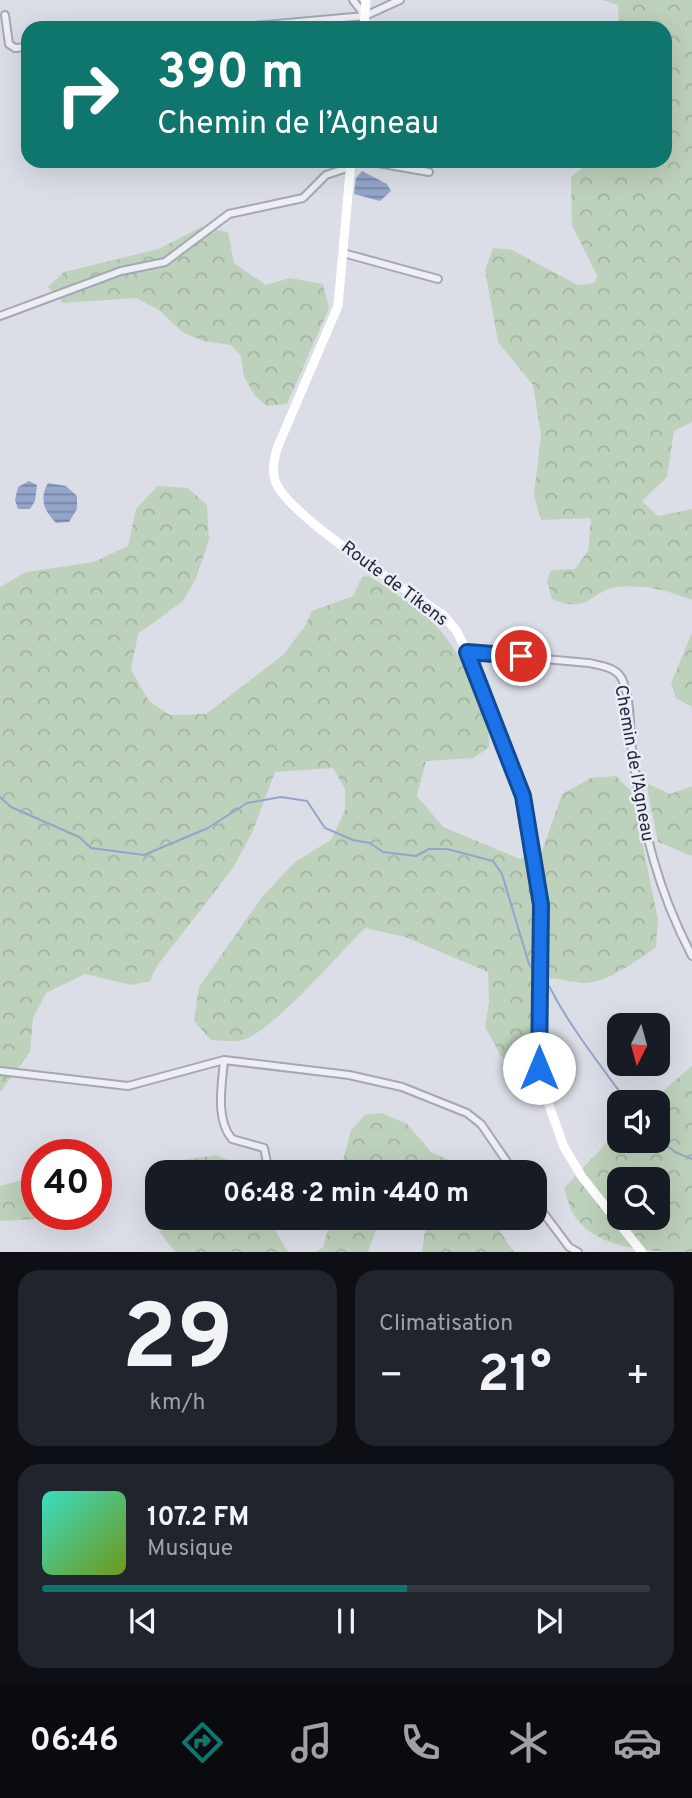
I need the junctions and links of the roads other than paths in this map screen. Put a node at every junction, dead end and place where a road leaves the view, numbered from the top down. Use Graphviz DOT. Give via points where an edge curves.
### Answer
graph roads {
  1 [pos="353,0"];
  2 [pos="366,0"];
  3 [pos="400,0"];
  4 [pos="5,15"];
  5 [pos="365,16"];
  6 [pos="310,21"];
  7 [pos="365,21"];
  8 [pos="21,48"];
  9 [pos="342,168"];
  10 [pos="351,168"];
  11 [pos="406,168"];
  12 [pos="429,172"];
  13 [pos="344,253"];
  14 [pos="438,279"];
  15 [pos="0,316"];
  16 [pos="467,652"];
  17 [pos="692,956"];
  18 [pos="224,1060"];
  19 [pos="0,1071"];
  20 [pos="266,1160"];
  21 [pos="506,1160"];
  22 [pos="547,1218"];
  23 [pos="578,1252"];
  24 [pos="642,1252"];
  1 -- 5 [label="street"];
  2 -- 5 [label="street"];
  3 -- 5 [label="street"];
  4 -- 8 [label="street" via="9,44"];
  5 -- 6 [label="street"];
  5 -- 7 [label="street"];
  9 -- 15 [label="street" via="326,175 303,198 229,214 165,262 121,271"];
  10 -- 13 [label="street, Route de Tikens"];
  11 -- 12 [label="street"];
  13 -- 14 [label="street"];
  13 -- 16 [label="street, Route de Tikens" via="338,306 278,446 274,460 277,486 306,517 443,615"];
  16 -- 17 [label="street, Chemin de l’Agneau" via="589,663 619,674 652,859 668,911"];
  16 -- 24 [label="street, Route de Tikens" via="523,796 541,905 539,1068 546,1097 564,1147 582,1177"];
  18 -- 19 [label="street" via="128,1086"];
  18 -- 20 [label="street" via="224,1125 232,1139 264,1148"];
  18 -- 21 [label="street" via="349,1075 402,1087 451,1105 481,1124"];
  22 -- 23 [label="street"];
}
